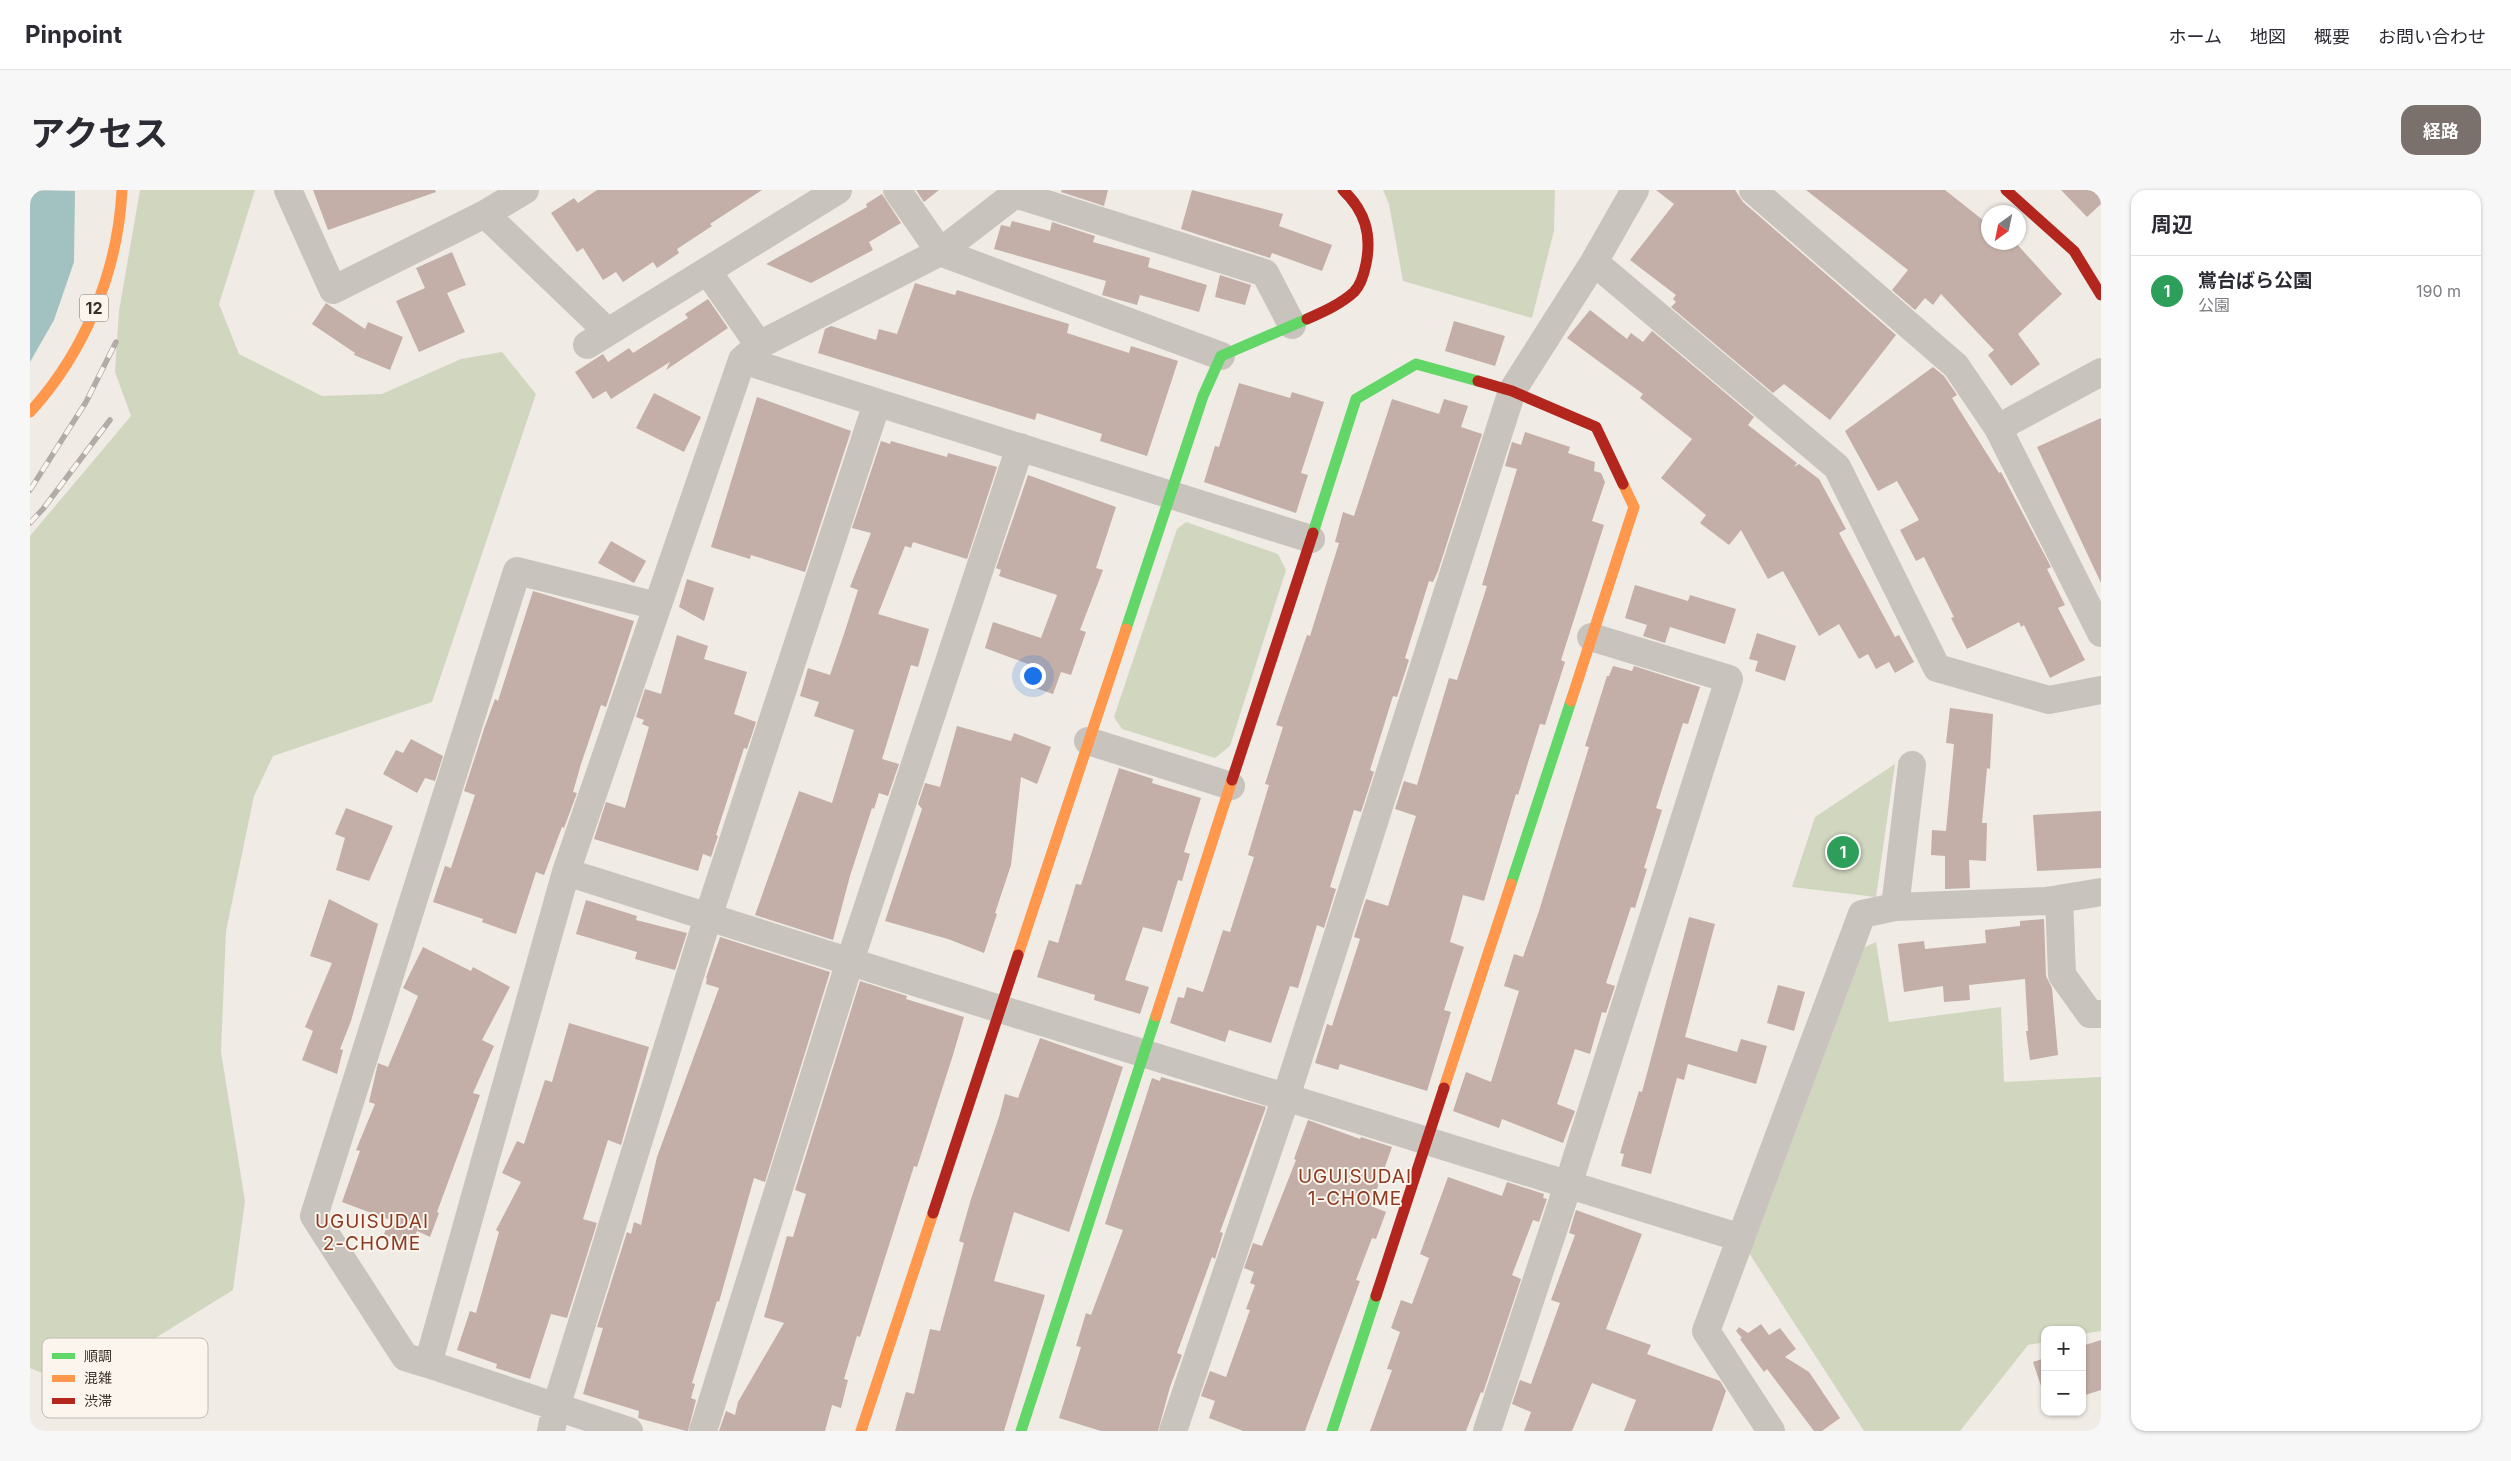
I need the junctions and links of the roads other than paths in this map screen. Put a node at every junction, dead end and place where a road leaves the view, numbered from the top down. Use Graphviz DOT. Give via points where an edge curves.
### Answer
graph roads {
  1 [pos="122,190"];
  2 [pos="288,190"];
  3 [pos="525,190"];
  4 [pos="838,190"];
  5 [pos="897,190"];
  6 [pos="1344,190"];
  7 [pos="1635,190"];
  8 [pos="1753,190"];
  9 [pos="2006,190"];
  10 [pos="485,214"];
  11 [pos="940,252"];
  12 [pos="1594,262"];
  13 [pos="708,272"];
  14 [pos="2101,295"];
  15 [pos="1292,324"];
  16 [pos="751,353"];
  17 [pos="1221,356"];
  18 [pos="2101,372"];
  19 [pos="1512,391"];
  20 [pos="877,403"];
  21 [pos="30,412"];
  22 [pos="1998,428"];
  23 [pos="1020,448"];
  24 [pos="1169,496"];
  25 [pos="1311,539"];
  26 [pos="657,606"];
  27 [pos="2101,633"];
  28 [pos="1591,637"];
  29 [pos="2101,690"];
  30 [pos="1088,741"];
  31 [pos="1912,765"];
  32 [pos="1231,786"];
  33 [pos="566,872"];
  34 [pos="2101,892"];
  35 [pos="2059,899"];
  36 [pos="1895,907"];
  37 [pos="708,917"];
  38 [pos="850,961"];
  39 [pos="1000,1010"];
  40 [pos="2101,1014"];
  41 [pos="1144,1052"];
  42 [pos="1286,1097"];
  43 [pos="1426,1141"];
  44 [pos="1568,1185"];
  45 [pos="1742,1238"];
  46 [pos="428,1364"];
  47 [pos="553,1419"];
  48 [pos="629,1431"];
  49 [pos="703,1431"];
  50 [pos="861,1431"];
  51 [pos="1021,1431"];
  52 [pos="1173,1431"];
  53 [pos="1332,1431"];
  54 [pos="1487,1431"];
  55 [pos="1772,1431"];
  1 -- 21 [label="street, 12" via="118,238 102,291 54,384"];
  2 -- 10 [label="street" via="332,290"];
  3 -- 10 [label="street"];
  4 -- 13 [label="street"];
  5 -- 11 [label="street"];
  6 -- 15 [label="street" via="1361,209 1367,225 1368,244 1360,282 1348,298"];
  7 -- 12 [label="street"];
  8 -- 22 [label="street" via="1956,366"];
  9 -- 14 [label="street" via="2074,251"];
  10 -- 13 [label="street" via="598,338"];
  11 -- 15 [label="street" via="1015,194 1265,273"];
  11 -- 16 [label="street"];
  11 -- 17 [label="street"];
  12 -- 19 [label="street"];
  12 -- 29 [label="street" via="1837,466 1937,668 2049,700"];
  13 -- 16 [label="street"];
  15 -- 17 [label="street"];
  16 -- 20 [label="street"];
  16 -- 26 [label="street"];
  17 -- 24 [label="street" via="1203,396"];
  18 -- 22 [label="street"];
  19 -- 25 [label="street" via="1416,364 1356,399"];
  19 -- 28 [label="street" via="1596,427 1634,507"];
  19 -- 42 [label="street"];
  20 -- 23 [label="street"];
  20 -- 37 [label="street"];
  22 -- 27 [label="street"];
  23 -- 24 [label="street"];
  23 -- 38 [label="street"];
  24 -- 25 [label="street"];
  24 -- 30 [label="street"];
  25 -- 32 [label="street"];
  26 -- 33 [label="street"];
  26 -- 46 [label="street" via="517,571 314,1216 405,1358"];
  28 -- 43 [label="street"];
  28 -- 44 [label="street" via="1729,679"];
  30 -- 32 [label="street"];
  30 -- 39 [label="street"];
  31 -- 36 [label="street"];
  32 -- 41 [label="street"];
  33 -- 37 [label="street"];
  33 -- 46 [label="street"];
  34 -- 35 [label="street"];
  35 -- 36 [label="street"];
  35 -- 40 [label="street" via="2062,976 2090,1014"];
  36 -- 45 [label="street" via="1862,914"];
  37 -- 38 [label="street"];
  37 -- 47 [label="street"];
  38 -- 39 [label="street"];
  38 -- 49 [label="street"];
  39 -- 41 [label="street"];
  39 -- 50 [label="street"];
  41 -- 42 [label="street"];
  41 -- 51 [label="street"];
  42 -- 43 [label="street"];
  42 -- 52 [label="street"];
  43 -- 44 [label="street"];
  43 -- 53 [label="street"];
  44 -- 45 [label="street"];
  44 -- 54 [label="street"];
  45 -- 55 [label="street" via="1706,1331"];
  46 -- 47 [label="street"];
  47 -- 48 [label="street"];
}
